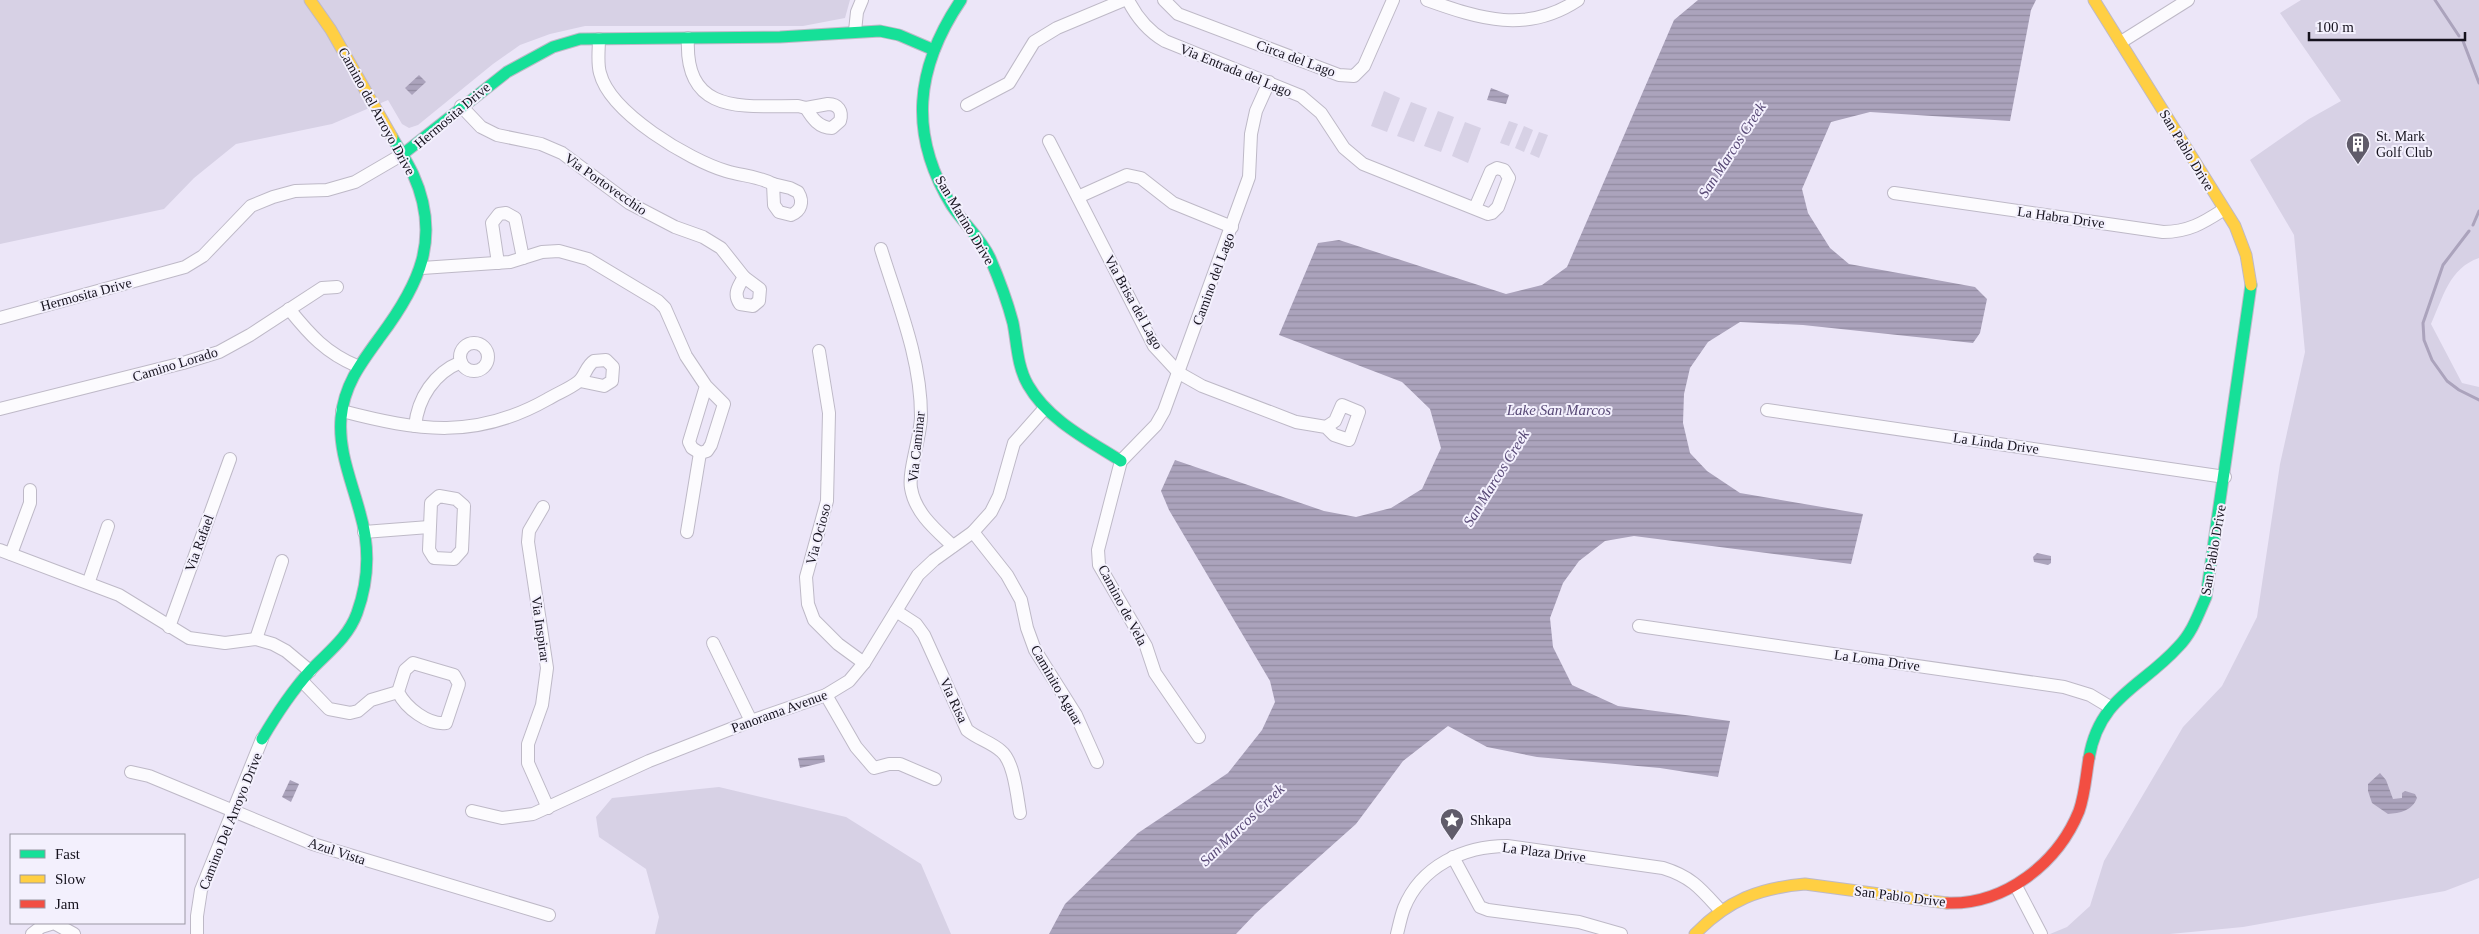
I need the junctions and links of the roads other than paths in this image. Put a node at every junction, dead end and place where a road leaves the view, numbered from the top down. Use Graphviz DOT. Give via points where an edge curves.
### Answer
graph roads {
  1 [pos="310,0"];
  2 [pos="862,0"];
  3 [pos="961,0"];
  4 [pos="1124,0"];
  5 [pos="1128,0"];
  6 [pos="1164,0"];
  7 [pos="1393,0"];
  8 [pos="1427,0"];
  9 [pos="1578,0"];
  10 [pos="2094,0"];
  11 [pos="2188,0"];
  12 [pos="855,31"];
  13 [pos="688,38"];
  14 [pos="599,39"];
  15 [pos="2122,42"];
  16 [pos="934,50"];
  17 [pos="1269,82"];
  18 [pos="461,106"];
  19 [pos="967,106"];
  20 [pos="806,108"];
  21 [pos="1049,140"];
  22 [pos="403,154"];
  23 [pos="773,184"];
  24 [pos="1894,193"];
  25 [pos="1078,197"];
  26 [pos="1475,208"];
  27 [pos="2223,210"];
  28 [pos="1232,227"];
  29 [pos="881,249"];
  30 [pos="523,258"];
  31 [pos="498,263"];
  32 [pos="422,268"];
  33 [pos="744,277"];
  34 [pos="337,287"];
  35 [pos="289,309"];
  36 [pos="0,318"];
  37 [pos="819,351"];
  38 [pos="461,362"];
  39 [pos="357,366"];
  40 [pos="1179,373"];
  41 [pos="580,381"];
  42 [pos="706,386"];
  43 [pos="1045,408"];
  44 [pos="0,410"];
  45 [pos="1767,410"];
  46 [pos="342,411"];
  47 [pos="415,426"];
  48 [pos="1326,427"];
  49 [pos="700,453"];
  50 [pos="230,459"];
  51 [pos="1121,461"];
  52 [pos="2225,477"];
  53 [pos="30,490"];
  54 [pos="543,507"];
  55 [pos="108,526"];
  56 [pos="428,527"];
  57 [pos="364,532"];
  58 [pos="687,532"];
  59 [pos="973,532"];
  60 [pos="953,546"];
  61 [pos="6,552"];
  62 [pos="282,561"];
  63 [pos="89,581"];
  64 [pos="896,611"];
  65 [pos="1639,626"];
  66 [pos="169,627"];
  67 [pos="256,639"];
  68 [pos="713,643"];
  69 [pos="864,663"];
  70 [pos="306,676"];
  71 [pos="398,692"];
  72 [pos="826,695"];
  73 [pos="2110,707"];
  74 [pos="751,721"];
  75 [pos="1199,737"];
  76 [pos="262,738"];
  77 [pos="1097,762"];
  78 [pos="131,772"];
  79 [pos="935,779"];
  80 [pos="548,808"];
  81 [pos="472,811"];
  82 [pos="232,812"];
  83 [pos="1020,813"];
  84 [pos="1454,857"];
  85 [pos="2016,886"];
  86 [pos="1720,910"];
  87 [pos="548,915"];
  88 [pos="51,924"];
  89 [pos="56,924"];
  90 [pos="32,934"];
  91 [pos="74,934"];
  92 [pos="197,934"];
  93 [pos="1397,934"];
  94 [pos="1620,934"];
  95 [pos="1695,934"];
  96 [pos="2041,934"];
  1 -- 22 [label="street, Camino del Arroyo Drive"];
  2 -- 12 [label="street"];
  3 -- 16 [label="street, San Marino Drive" via="943,28"];
  4 -- 19 [label="street" via="1057,28 1034,42 1009,83"];
  5 -- 17 [label="street, Via Entrada del Lago" via="1137,17 1165,41"];
  6 -- 7 [label="street, Circa del Lago" via="1178,14 1339,75 1354,76 1364,66"];
  8 -- 9 [label="street" via="1470,16 1502,21 1538,18"];
  10 -- 15 [label="street"];
  11 -- 15 [label="street"];
  12 -- 13 [label="street, Hermosita Drive" via="780,37"];
  12 -- 16 [label="street, Hermosita Drive" via="899,35"];
  13 -- 14 [label="street, Hermosita Drive"];
  13 -- 20 [label="street" via="687,59 694,80 713,98 740,106"];
  14 -- 18 [label="street, Hermosita Drive" via="580,39 542,50 518,63"];
  14 -- 23 [label="street" via="600,73 615,98 645,127 698,161"];
  15 -- 27 [label="street, San Pablo Drive"];
  16 -- 43 [label="street, San Marino Drive" via="921,108 929,160 953,207 988,254 1004,291 1022,372 1031,391"];
  17 -- 26 [label="street, Via Entrada del Lago" via="1300,96 1321,112 1344,148 1363,164"];
  17 -- 28 [label="street, Camino del Lago" via="1256,111 1251,134 1249,178"];
  18 -- 22 [label="street, Hermosita Drive"];
  18 -- 33 [label="street, Via Portovecchio" via="481,126 497,135 542,144 562,153 629,204 703,237 720,248"];
  21 -- 25 [label="street, Via Brisa del Lago"];
  22 -- 32 [label="street, Camino del Arroyo Drive" via="421,196 425,216"];
  22 -- 36 [label="street, Hermosita Drive" via="355,182 327,190 295,191 251,206 203,256 186,267"];
  24 -- 27 [label="street, La Habra Drive" via="2163,232 2181,232 2201,225"];
  25 -- 28 [label="street" via="1127,175 1141,178 1173,203"];
  25 -- 40 [label="street, Via Brisa del Lago" via="1154,346"];
  27 -- 52 [label="street, San Pablo Drive" via="2244,246 2250,266 2251,287"];
  28 -- 40 [label="street, Camino del Lago"];
  29 -- 60 [label="street, Via Caminar" via="913,350 919,380 921,418 911,488 924,519"];
  30 -- 31 [label="street"];
  30 -- 31 [label="street" via="515,218 506,213 500,214 492,223"];
  30 -- 42 [label="street" via="559,251 576,255 658,302 665,308 686,356"];
  31 -- 32 [label="street"];
  32 -- 39 [label="street, Camino del Arroyo Drive" via="402,310"];
  34 -- 35 [label="street, Camino Lorado" via="322,288"];
  35 -- 39 [label="street" via="314,340"];
  35 -- 44 [label="street, Camino Lorado" via="219,352"];
  37 -- 69 [label="street, Via Ocioso" via="829,413 827,501 806,577 808,604 814,620 838,644"];
  38 -- 47 [label="street" via="436,378 417,411"];
  39 -- 46 [label="street, Camino del Arroyo Drive"];
  40 -- 48 [label="street, Via Brisa del Lago" via="1202,386 1296,422"];
  40 -- 51 [label="street, Camino del Lago" via="1156,425"];
  41 -- 47 [label="street" via="500,422 447,429"];
  42 -- 49 [label="street" via="689,442"];
  42 -- 49 [label="street" via="722,400 723,408 711,445"];
  43 -- 51 [label="street, San Marino Drive"];
  43 -- 59 [label="street, Panorama Avenue" via="1014,443 995,504"];
  45 -- 52 [label="street, La Linda Drive"];
  46 -- 47 [label="street"];
  46 -- 57 [label="street, Camino del Arroyo Drive" via="342,456"];
  49 -- 58 [label="street"];
  50 -- 66 [label="street, Via Rafael"];
  51 -- 75 [label="street, Camino de Vela" via="1098,550 1099,565 1146,646 1154,673"];
  52 -- 73 [label="street, San Pablo Drive" via="2206,597 2188,636 2160,664 2125,689"];
  53 -- 61 [label="street" via="30,503"];
  54 -- 80 [label="street, Via Inspirar" via="529,531 528,542 546,668 542,706 528,744 528,763"];
  55 -- 63 [label="street"];
  56 -- 56 [label="street" via="429,550 434,558 454,559 462,550 464,506 456,499 439,496 431,503"];
  56 -- 57 [label="street"];
  57 -- 70 [label="street, Camino del Arroyo Drive" via="368,554 366,576 356,614 339,645"];
  59 -- 60 [label="street, Panorama Avenue"];
  59 -- 77 [label="street, Caminito Aguar" via="1007,575 1021,600 1035,650 1076,715"];
  60 -- 64 [label="street, Panorama Avenue" via="918,575"];
  61 -- 63 [label="street"];
  62 -- 67 [label="street"];
  63 -- 66 [label="street" via="119,594"];
  64 -- 69 [label="street, Panorama Avenue"];
  64 -- 83 [label="street, Via Risa" via="916,624 924,635 968,730 1000,750 1009,760"];
  65 -- 73 [label="street, La Loma Drive" via="2064,686 2090,695"];
  66 -- 67 [label="street" via="189,638 207,642"];
  67 -- 70 [label="street" via="286,651"];
  68 -- 74 [label="street"];
  69 -- 72 [label="street, Panorama Avenue" via="849,681"];
  70 -- 71 [label="street" via="329,708 350,713 372,700"];
  70 -- 76 [label="street, Camino del Arroyo Drive"];
  71 -- 71 [label="street" via="427,720 446,724 459,684 454,675 413,663 404,670"];
  72 -- 74 [label="street, Panorama Avenue"];
  72 -- 79 [label="street" via="856,747 874,768 900,764"];
  73 -- 85 [label="street, San Pablo Drive" via="2100,720 2090,751 2079,810 2062,846 2042,867"];
  74 -- 80 [label="street, Panorama Avenue" via="649,761"];
  76 -- 82 [label="street, Camino Del Arroyo Drive"];
  78 -- 82 [label="street, Azul Vista" via="149,776"];
  80 -- 81 [label="street, Panorama Avenue" via="534,814 502,818"];
  82 -- 87 [label="street, Azul Vista" via="313,844"];
  82 -- 92 [label="street, Camino Del Arroyo Drive" via="201,890"];
  84 -- 86 [label="street, La Plaza Drive" via="1490,846 1507,846 1663,868 1696,883"];
  84 -- 93 [label="street, La Plaza Drive" via="1436,867 1419,883 1404,907"];
  84 -- 94 [label="street" via="1480,907 1579,922"];
  85 -- 86 [label="street, San Pablo Drive" via="1984,899 1950,903 1805,884 1789,885 1754,893"];
  85 -- 96 [label="street"];
  86 -- 95 [label="street, San Pablo Drive"];
  88 -- 90 [label="street"];
  89 -- 91 [label="street"];
}
